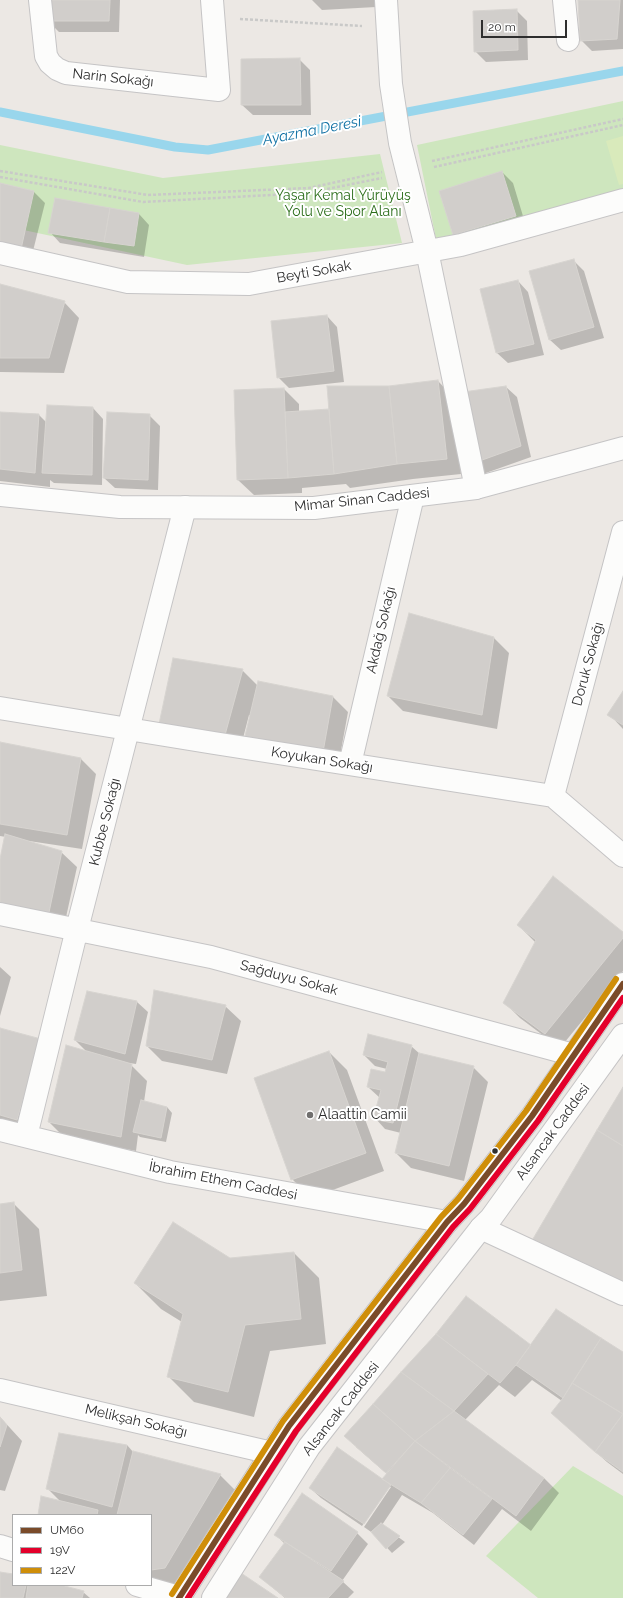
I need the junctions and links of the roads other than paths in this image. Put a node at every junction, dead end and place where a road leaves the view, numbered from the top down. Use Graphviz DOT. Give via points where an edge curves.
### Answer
graph roads {
  1 [pos="40,0"];
  2 [pos="386,0"];
  3 [pos="564,0"];
  4 [pos="213,9"];
  5 [pos="568,40"];
  6 [pos="623,200"];
  7 [pos="427,251"];
  8 [pos="0,253"];
  9 [pos="623,448"];
  10 [pos="476,488"];
  11 [pos="0,495"];
  12 [pos="413,496"];
  13 [pos="185,507"];
  14 [pos="623,532"];
  15 [pos="0,708"];
  16 [pos="129,729"];
  17 [pos="350,764"];
  18 [pos="553,796"];
  19 [pos="623,856"];
  20 [pos="0,914"];
  21 [pos="77,930"];
  22 [pos="623,984"];
  23 [pos="623,1035"];
  24 [pos="574,1055"];
  25 [pos="0,1130"];
  26 [pos="26,1136"];
  27 [pos="448,1222"];
  28 [pos="481,1228"];
  29 [pos="623,1294"];
  30 [pos="0,1390"];
  31 [pos="272,1453"];
  32 [pos="0,1546"];
  33 [pos="12,1550"];
  34 [pos="140,1586"];
  35 [pos="180,1598"];
  36 [pos="213,1598"];
  1 -- 4 [label="street, Narin Sokağı" via="46,56 57,69 66,73 219,90"];
  2 -- 7 [label="street" via="391,84 400,143"];
  3 -- 5 [label="street"];
  6 -- 7 [label="street, Beyti Sokak" via="461,245"];
  7 -- 8 [label="street, Beyti Sokak" via="249,284 128,282"];
  7 -- 10 [label="street"];
  9 -- 10 [label="street, Mimar Sinan Caddesi"];
  10 -- 12 [label="street, Mimar Sinan Caddesi"];
  11 -- 13 [label="street, Mimar Sinan Caddesi" via="120,507"];
  12 -- 13 [label="street, Mimar Sinan Caddesi" via="314,508"];
  12 -- 17 [label="street, Akdağ Sokağı"];
  13 -- 16 [label="street, Kubbe Sokağı"];
  14 -- 18 [label="street, Doruk Sokağı"];
  15 -- 16 [label="street, Koyukan Sokağı"];
  16 -- 17 [label="street, Koyukan Sokağı"];
  16 -- 21 [label="street, Kubbe Sokağı"];
  17 -- 18 [label="street, Koyukan Sokağı"];
  18 -- 19 [label="street"];
  20 -- 21 [label="street, Sağduyu Sokak"];
  21 -- 24 [label="street, Sağduyu Sokak" via="211,957"];
  21 -- 26 [label="street, Kubbe Sokağı"];
  22 -- 24 [label="street, Alsancak Caddesi"];
  23 -- 28 [label="street, Alsancak Caddesi" via="491,1218"];
  24 -- 27 [label="street, Alsancak Caddesi" via="532,1116"];
  25 -- 26 [label="street, İbrahim Ethem Caddesi"];
  26 -- 27 [label="street, İbrahim Ethem Caddesi" via="170,1172"];
  27 -- 28 [label="street"];
  27 -- 31 [label="street, Alsancak Caddesi" via="289,1426"];
  28 -- 29 [label="street"];
  28 -- 36 [label="street, Alsancak Caddesi" via="309,1447"];
  30 -- 31 [label="street, Melikşah Sokağı"];
  31 -- 35 [label="street, Alsancak Caddesi"];
  32 -- 33 [label="street"];
  34 -- 35 [label="street"];
}
